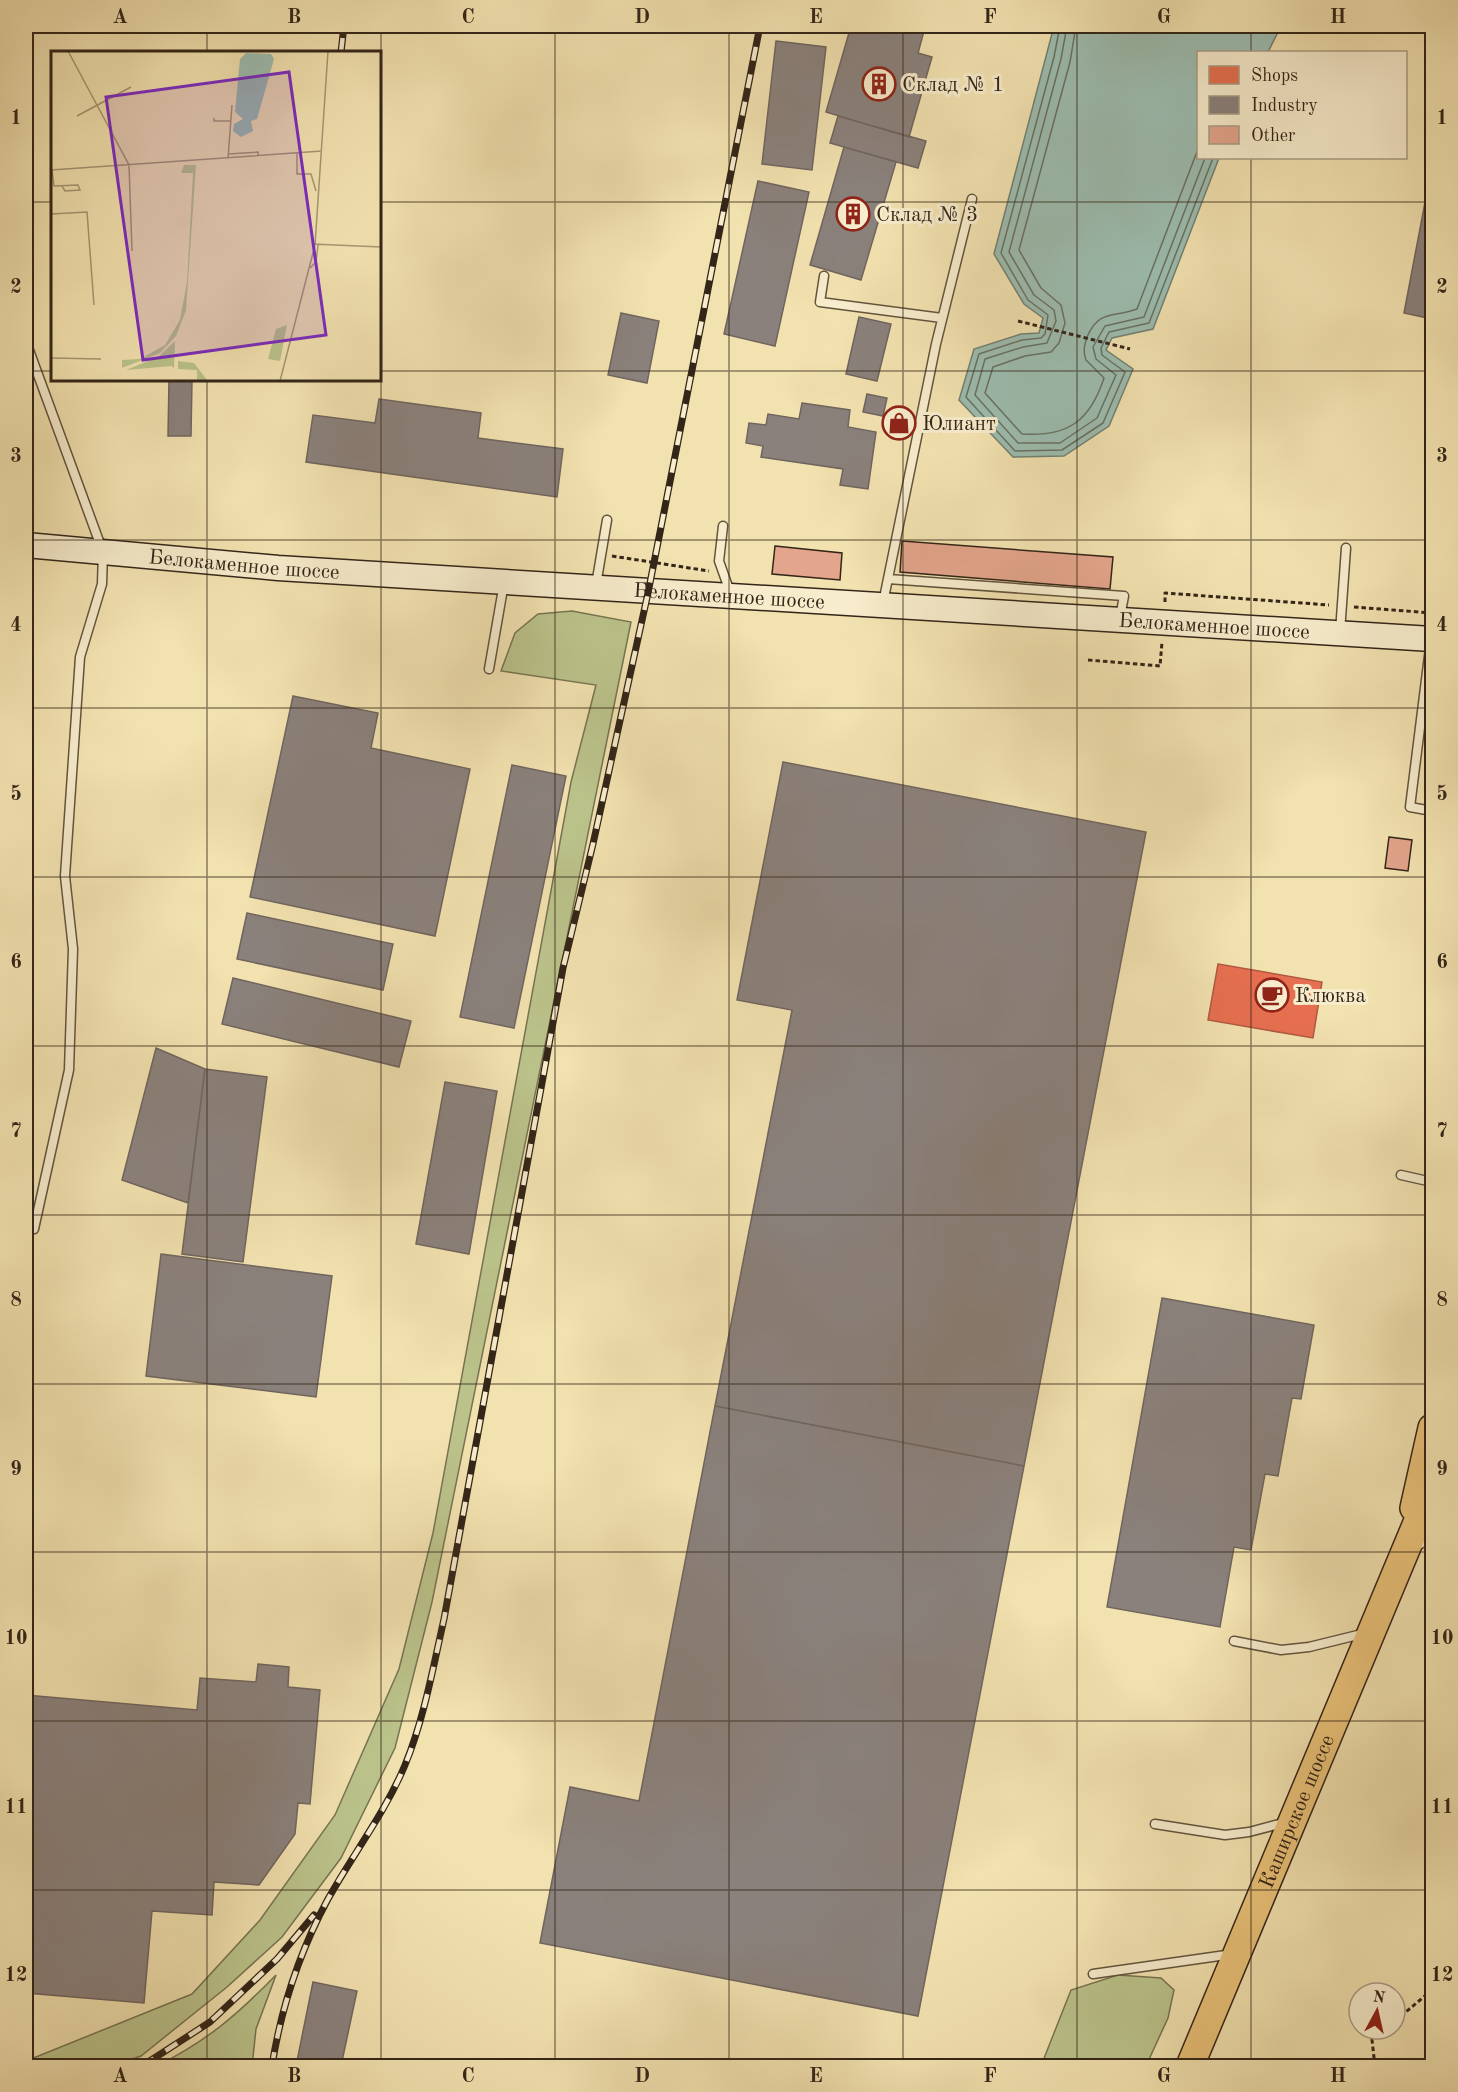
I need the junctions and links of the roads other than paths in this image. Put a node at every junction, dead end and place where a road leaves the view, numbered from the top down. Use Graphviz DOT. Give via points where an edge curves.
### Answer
graph roads {
  1 [pos="972,199"];
  2 [pos="824,276"];
  3 [pos="942,318"];
  4 [pos="26,342"];
  5 [pos="607,520"];
  6 [pos="723,526"];
  7 [pos="26,545"];
  8 [pos="1346,548"];
  9 [pos="103,552"];
  10 [pos="888,579"];
  11 [pos="504,583"];
  12 [pos="595,589"];
  13 [pos="732,597"];
  14 [pos="883,604"];
  15 [pos="1120,619"];
  16 [pos="1340,633"];
  17 [pos="1432,639"];
  18 [pos="489,669"];
  19 [pos="1432,811"];
  20 [pos="1401,1175"];
  21 [pos="1432,1182"];
  22 [pos="34,1229"];
  23 [pos="1432,1428"];
  24 [pos="1432,1487"];
  25 [pos="1432,1536"];
  26 [pos="1403,1556"];
  27 [pos="1374,1631"];
  28 [pos="1234,1641"];
  29 [pos="1294,1820"];
  30 [pos="1155,1824"];
  31 [pos="1238,1953"];
  32 [pos="1094,1974"];
  33 [pos="1190,2067"];
  1 -- 3 [label="lane"];
  2 -- 3 [label="lane" via="820,302"];
  3 -- 10 [label="lane"];
  4 -- 9 [label="lane"];
  5 -- 12 [label="lane"];
  6 -- 13 [label="lane" via="719,561"];
  7 -- 9 [label="main road, Белокаменное шоссе"];
  8 -- 16 [label="lane"];
  9 -- 11 [label="main road, Белокаменное шоссе"];
  9 -- 22 [label="lane" via="102,584 80,657 66,864 73,949 69,1070"];
  10 -- 14 [label="lane"];
  10 -- 15 [label="lane" via="1124,596"];
  11 -- 12 [label="main road, Белокаменное шоссе"];
  11 -- 18 [label="lane"];
  12 -- 13 [label="main road, Белокаменное шоссе"];
  13 -- 14 [label="main road, Белокаменное шоссе"];
  14 -- 15 [label="main road, Белокаменное шоссе"];
  15 -- 16 [label="main road, Белокаменное шоссе"];
  16 -- 17 [label="main road, Белокаменное шоссе"];
  17 -- 19 [label="lane" via="1410,807"];
  20 -- 21 [label="lane"];
  23 -- 26 [label="main road, Каширское шоссе"];
  24 -- 26 [label="main road, Каширское шоссе"];
  25 -- 26 [label="lane"];
  26 -- 27 [label="main road, Каширское шоссе"];
  27 -- 28 [label="lane" via="1281,1650"];
  27 -- 29 [label="main road, Каширское шоссе"];
  29 -- 30 [label="lane" via="1225,1835"];
  29 -- 31 [label="main road, Каширское шоссе"];
  31 -- 32 [label="lane"];
  31 -- 33 [label="main road, Каширское шоссе"];
}
